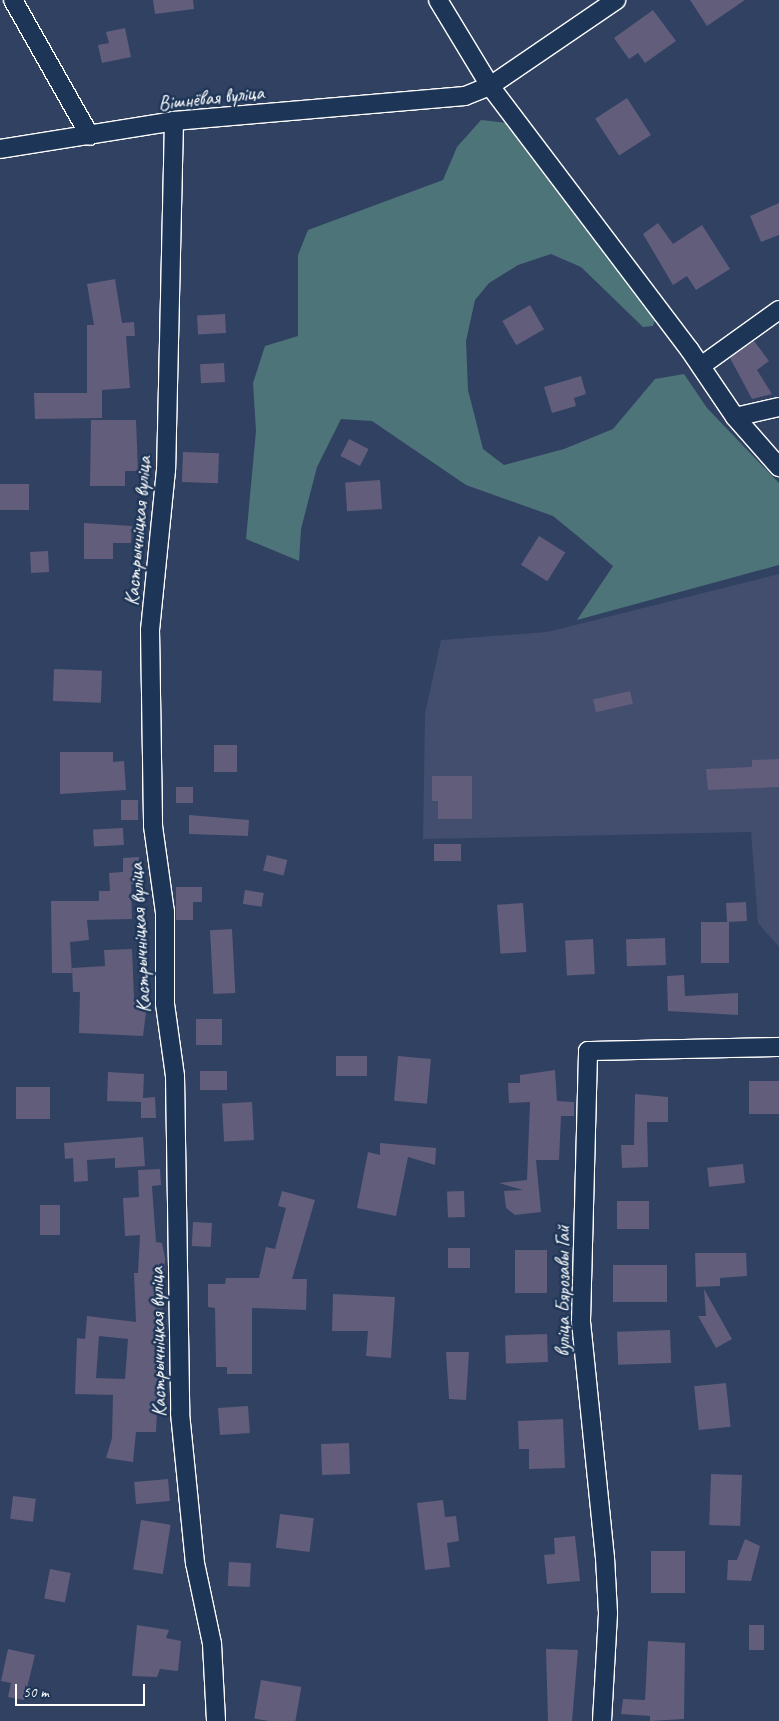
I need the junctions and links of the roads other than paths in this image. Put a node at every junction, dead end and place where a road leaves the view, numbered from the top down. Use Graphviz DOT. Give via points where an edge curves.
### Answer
graph roads {
  1 [pos="13,0"];
  2 [pos="438,0"];
  3 [pos="616,0"];
  4 [pos="490,86"];
  5 [pos="174,121"];
  6 [pos="90,136"];
  7 [pos="0,149"];
  8 [pos="779,310"];
  9 [pos="700,366"];
  10 [pos="779,407"];
  11 [pos="735,417"];
  12 [pos="779,467"];
  13 [pos="779,1047"];
  14 [pos="216,1721"];
  15 [pos="602,1721"];
  1 -- 6 [label="street"];
  2 -- 4 [label="street"];
  3 -- 4 [label="street, Вішнёвая вуліца"];
  4 -- 5 [label="street, Вішнёвая вуліца" via="465,96"];
  4 -- 9 [label="street"];
  5 -- 6 [label="street, Вішнёвая вуліца"];
  5 -- 14 [label="street, Кастрычніцкая вуліца" via="166,470 150,630 153,826 164,912 165,1004 175,1076 180,1413 195,1563 212,1644"];
  6 -- 7 [label="street, Вішнёвая вуліца"];
  8 -- 9 [label="street"];
  9 -- 11 [label="street"];
  10 -- 11 [label="street"];
  11 -- 12 [label="street"];
  13 -- 15 [label="street, вуліца Бярозавы Гай" via="588,1052 581,1321 606,1567"];
}
